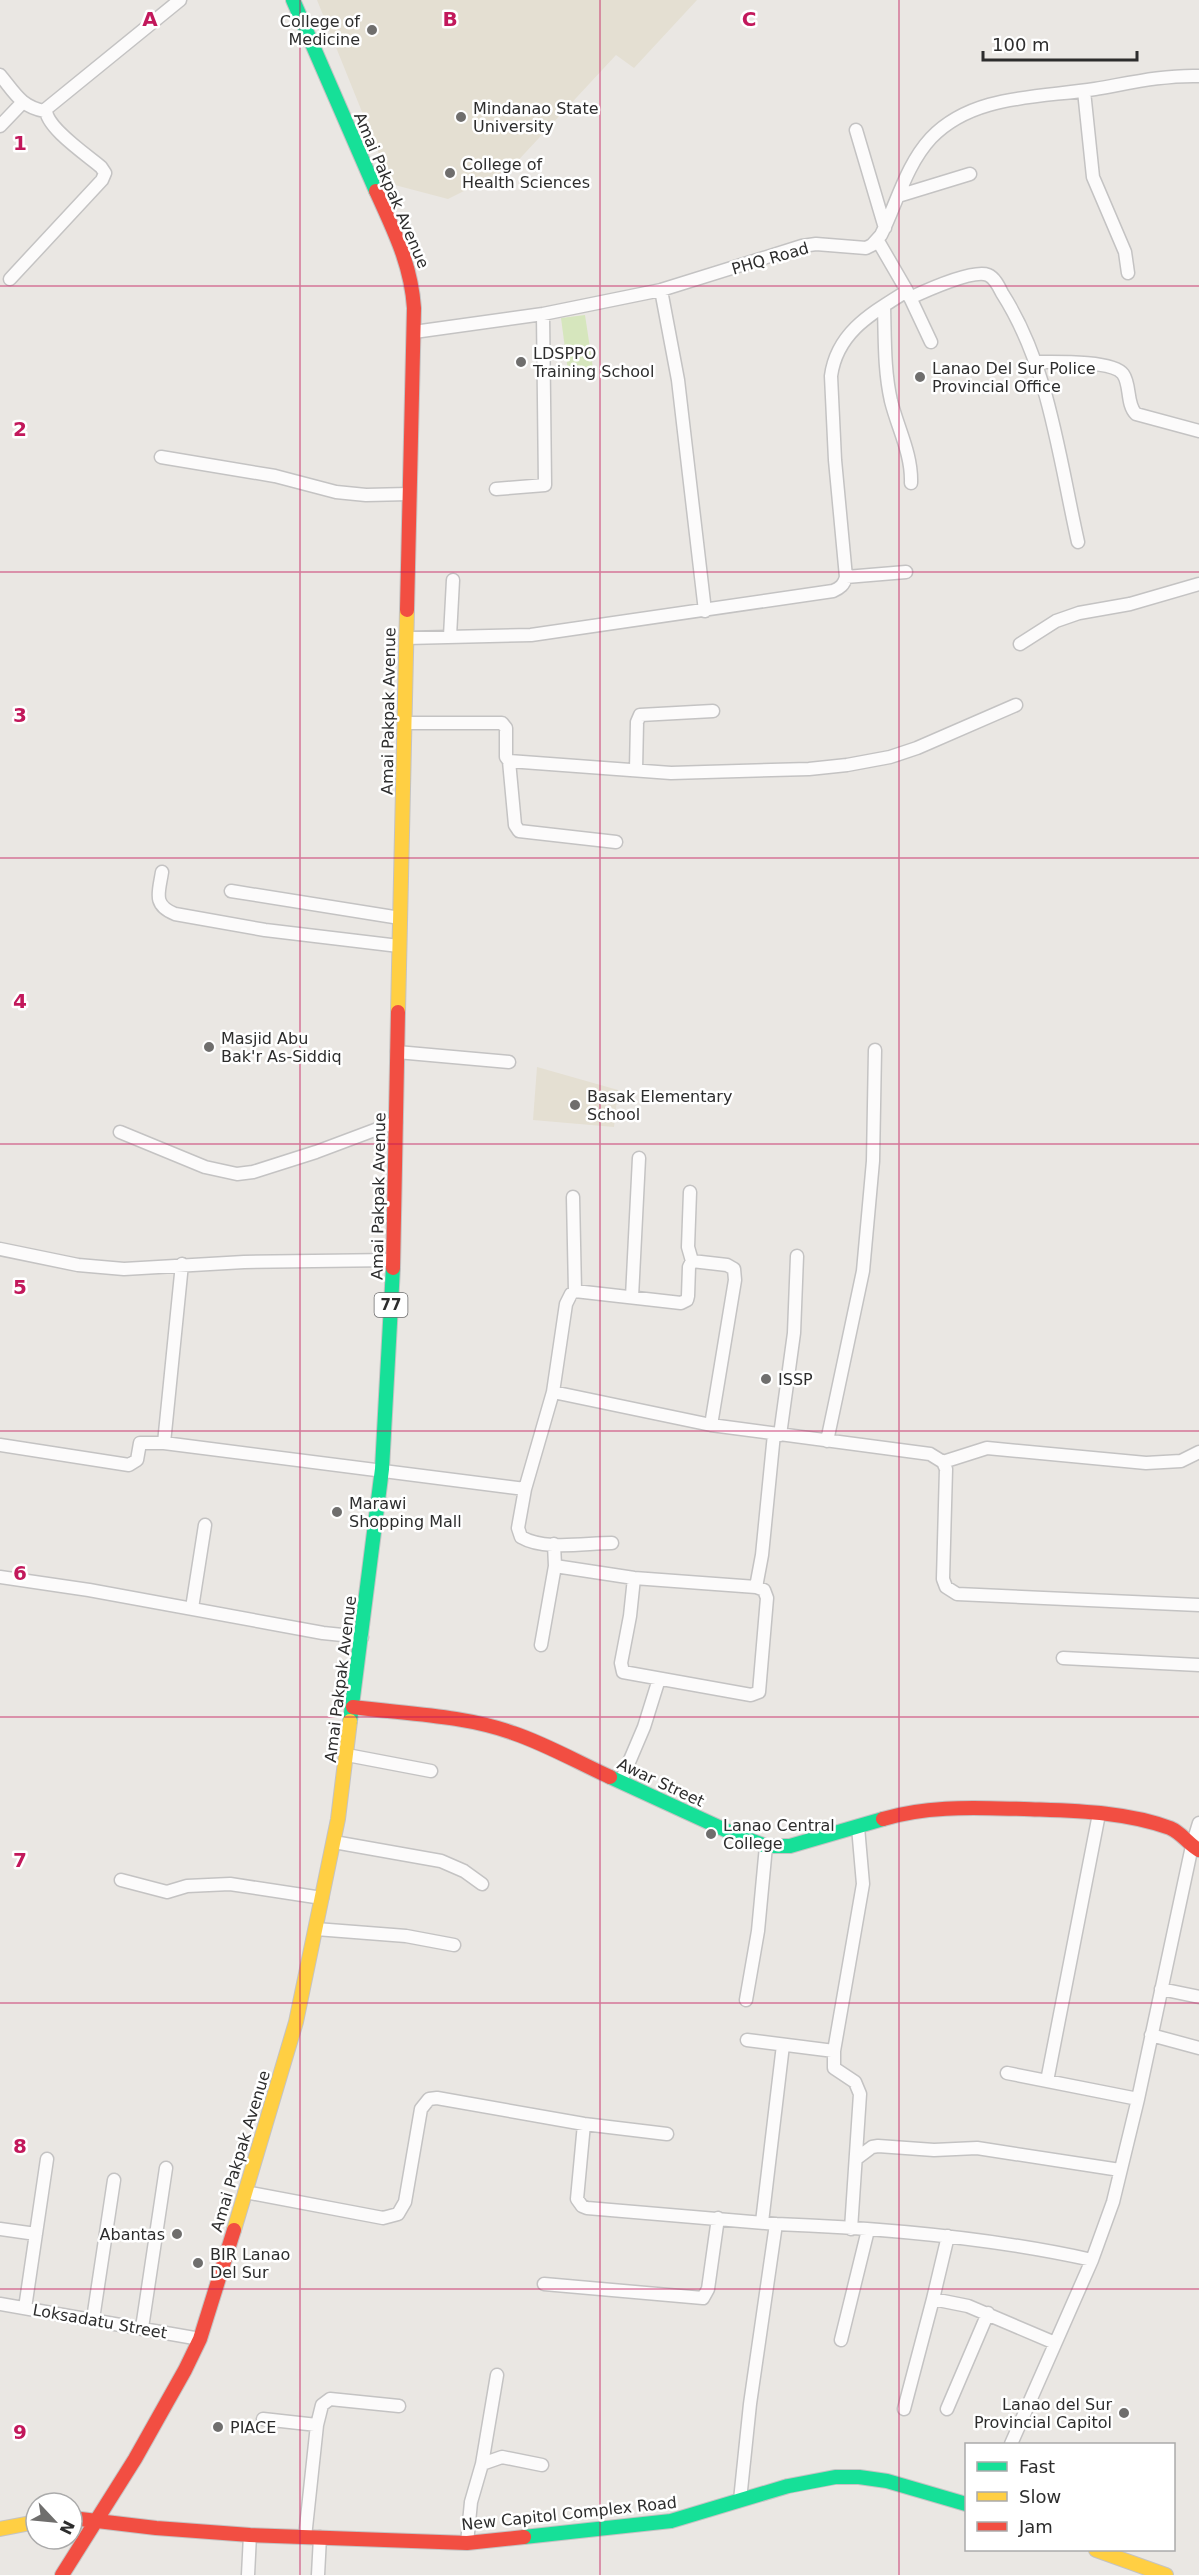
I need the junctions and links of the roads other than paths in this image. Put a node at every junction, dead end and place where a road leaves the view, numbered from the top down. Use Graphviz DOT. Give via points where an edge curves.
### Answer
graph roads {
  1 [pos="180,0"];
  2 [pos="293,0"];
  3 [pos="0,75"];
  4 [pos="1199,76"];
  5 [pos="1084,91"];
  6 [pos="22,103"];
  7 [pos="45,111"];
  8 [pos="0,126"];
  9 [pos="856,130"];
  10 [pos="970,174"];
  11 [pos="898,196"];
  12 [pos="885,228"];
  13 [pos="878,241"];
  14 [pos="1128,273"];
  15 [pos="10,279"];
  16 [pos="661,290"];
  17 [pos="908,294"];
  18 [pos="884,307"];
  19 [pos="543,314"];
  20 [pos="414,332"];
  21 [pos="931,342"];
  22 [pos="1036,362"];
  23 [pos="1199,431"];
  24 [pos="161,457"];
  25 [pos="911,483"];
  26 [pos="496,489"];
  27 [pos="409,494"];
  28 [pos="1077,542"];
  29 [pos="906,572"];
  30 [pos="846,577"];
  31 [pos="453,580"];
  32 [pos="1199,584"];
  33 [pos="705,611"];
  34 [pos="450,636"];
  35 [pos="406,638"];
  36 [pos="1020,645"];
  37 [pos="1016,705"];
  38 [pos="713,711"];
  39 [pos="404,723"];
  40 [pos="509,761"];
  41 [pos="636,770"];
  42 [pos="616,842"];
  43 [pos="162,872"];
  44 [pos="231,891"];
  45 [pos="400,918"];
  46 [pos="399,946"];
  47 [pos="875,1050"];
  48 [pos="397,1052"];
  49 [pos="509,1062"];
  50 [pos="396,1122"];
  51 [pos="120,1132"];
  52 [pos="639,1158"];
  53 [pos="690,1192"];
  54 [pos="573,1197"];
  55 [pos="0,1249"];
  56 [pos="797,1256"];
  57 [pos="393,1260"];
  58 [pos="692,1261"];
  59 [pos="182,1264"];
  60 [pos="575,1291"];
  61 [pos="632,1297"];
  62 [pos="553,1392"];
  63 [pos="711,1425"];
  64 [pos="777,1434"];
  65 [pos="827,1441"];
  66 [pos="164,1443"];
  67 [pos="0,1445"];
  68 [pos="1199,1452"];
  69 [pos="943,1462"];
  70 [pos="382,1469"];
  71 [pos="525,1489"];
  72 [pos="205,1525"];
  73 [pos="612,1543"];
  74 [pos="554,1544"];
  75 [pos="555,1566"];
  76 [pos="0,1578"];
  77 [pos="633,1578"];
  78 [pos="756,1587"];
  79 [pos="1199,1605"];
  80 [pos="192,1608"];
  81 [pos="362,1637"];
  82 [pos="541,1645"];
  83 [pos="1063,1658"];
  84 [pos="1199,1665"];
  85 [pos="659,1679"];
  86 [pos="353,1707"];
  87 [pos="347,1755"];
  88 [pos="431,1771"];
  89 [pos="621,1781"];
  90 [pos="1099,1814"];
  91 [pos="1199,1823"];
  92 [pos="858,1827"];
  93 [pos="334,1842"];
  94 [pos="766,1846"];
  95 [pos="1195,1848"];
  96 [pos="121,1880"];
  97 [pos="482,1884"];
  98 [pos="322,1898"];
  99 [pos="316,1929"];
  100 [pos="454,1945"];
  101 [pos="1161,1989"];
  102 [pos="1199,1997"];
  103 [pos="746,2000"];
  104 [pos="1151,2035"];
  105 [pos="747,2040"];
  106 [pos="783,2044"];
  107 [pos="1199,2048"];
  108 [pos="834,2051"];
  109 [pos="1007,2073"];
  110 [pos="1047,2080"];
  111 [pos="1138,2099"];
  112 [pos="584,2124"];
  113 [pos="668,2134"];
  114 [pos="856,2159"];
  115 [pos="47,2160"];
  116 [pos="166,2168"];
  117 [pos="1120,2170"];
  118 [pos="114,2180"];
  119 [pos="245,2192"];
  120 [pos="718,2218"];
  121 [pos="762,2222"];
  122 [pos="776,2224"];
  123 [pos="0,2229"];
  124 [pos="850,2229"];
  125 [pos="868,2230"];
  126 [pos="36,2234"];
  127 [pos="948,2236"];
  128 [pos="1092,2260"];
  129 [pos="544,2284"];
  130 [pos="933,2299"];
  131 [pos="0,2304"];
  132 [pos="25,2308"];
  133 [pos="988,2313"];
  134 [pos="93,2319"];
  135 [pos="142,2328"];
  136 [pos="200,2339"];
  137 [pos="841,2340"];
  138 [pos="1055,2343"];
  139 [pos="497,2375"];
  140 [pos="399,2406"];
  141 [pos="904,2409"];
  142 [pos="947,2409"];
  143 [pos="263,2419"];
  144 [pos="316,2425"];
  145 [pos="1012,2443"];
  146 [pos="482,2464"];
  147 [pos="542,2465"];
  148 [pos="740,2500"];
  149 [pos="965,2504"];
  150 [pos="84,2519"];
  151 [pos="96,2520"];
  152 [pos="24,2524"];
  153 [pos="0,2529"];
  154 [pos="250,2535"];
  155 [pos="305,2536"];
  156 [pos="320,2537"];
  157 [pos="467,2542"];
  158 [pos="1098,2551"];
  159 [pos="62,2575"];
  160 [pos="248,2575"];
  161 [pos="318,2575"];
  162 [pos="1166,2575"];
  1 -- 7 [label="street"];
  2 -- 20 [label="main road, Amai Pakpak Avenue / 77" via="409,268"];
  3 -- 6 [label="street"];
  4 -- 5 [label="street" via="1162,77"];
  5 -- 11 [label="street" via="999,102 967,113 948,124 920,150"];
  5 -- 14 [label="street" via="1094,177 1125,252"];
  6 -- 7 [label="street"];
  6 -- 8 [label="street"];
  7 -- 15 [label="street" via="56,130 104,171 104,177"];
  9 -- 12 [label="street"];
  10 -- 11 [label="street"];
  11 -- 12 [label="street"];
  12 -- 13 [label="street"];
  13 -- 16 [label="street, PHQ Road" via="866,248 816,244 795,248"];
  13 -- 17 [label="street"];
  16 -- 19 [label="street, PHQ Road"];
  16 -- 33 [label="street" via="678,380"];
  17 -- 18 [label="street"];
  17 -- 21 [label="street"];
  17 -- 22 [label="street" via="988,275 1012,309"];
  18 -- 25 [label="street" via="885,367 910,463"];
  18 -- 30 [label="street" via="845,337 831,376"];
  19 -- 20 [label="street, PHQ Road"];
  19 -- 26 [label="street" via="544,485"];
  20 -- 27 [label="main road, Amai Pakpak Avenue / 77"];
  22 -- 23 [label="street" via="1078,362 1116,369 1125,376 1136,414"];
  22 -- 28 [label="street"];
  24 -- 27 [label="street" via="336,492"];
  27 -- 35 [label="main road, Amai Pakpak Avenue / 77"];
  29 -- 30 [label="street"];
  30 -- 33 [label="street" via="845,583 833,591"];
  31 -- 34 [label="street"];
  32 -- 36 [label="street" via="1130,604 1079,613 1056,621"];
  33 -- 34 [label="street" via="531,635"];
  34 -- 35 [label="street"];
  35 -- 39 [label="main road, Amai Pakpak Avenue / 77"];
  37 -- 41 [label="street" via="917,748 857,763 764,771"];
  38 -- 41 [label="street" via="639,715"];
  39 -- 40 [label="street" via="502,723 506,728"];
  39 -- 45 [label="main road, Amai Pakpak Avenue / 77"];
  40 -- 41 [label="street"];
  40 -- 42 [label="street" via="515,825 519,831"];
  43 -- 46 [label="street" via="158,900 163,909 175,914 265,930"];
  44 -- 45 [label="street"];
  45 -- 46 [label="main road, Amai Pakpak Avenue / 77"];
  46 -- 48 [label="main road, Amai Pakpak Avenue / 77"];
  47 -- 65 [label="street" via="873,1161 863,1271"];
  48 -- 49 [label="street"];
  48 -- 50 [label="main road, Amai Pakpak Avenue / 77"];
  50 -- 51 [label="street" via="253,1173 237,1174 206,1167"];
  50 -- 57 [label="main road, Amai Pakpak Avenue / 77"];
  52 -- 61 [label="street"];
  53 -- 58 [label="street" via="688,1247"];
  54 -- 60 [label="street"];
  55 -- 59 [label="street" via="78,1265 124,1269"];
  56 -- 64 [label="street" via="794,1334"];
  57 -- 59 [label="street"];
  57 -- 70 [label="main road, Amai Pakpak Avenue / 77"];
  58 -- 61 [label="street" via="684,1302"];
  58 -- 63 [label="street" via="734,1269"];
  59 -- 66 [label="street"];
  60 -- 61 [label="street"];
  60 -- 62 [label="street" via="566,1304"];
  62 -- 63 [label="street"];
  62 -- 71 [label="street"];
  63 -- 64 [label="street"];
  64 -- 65 [label="street"];
  64 -- 78 [label="street"];
  65 -- 69 [label="street" via="930,1454"];
  66 -- 67 [label="street" via="140,1443 136,1460 129,1465"];
  66 -- 70 [label="street"];
  68 -- 69 [label="street" via="1181,1461 1146,1463 987,1448"];
  69 -- 79 [label="street" via="943,1580 950,1591"];
  70 -- 71 [label="street"];
  70 -- 81 [label="main road, Amai Pakpak Avenue / 77"];
  71 -- 74 [label="street" via="519,1533 527,1540"];
  72 -- 80 [label="street"];
  73 -- 74 [label="street"];
  74 -- 75 [label="street"];
  75 -- 77 [label="street"];
  75 -- 82 [label="street"];
  76 -- 80 [label="street"];
  77 -- 78 [label="street"];
  77 -- 85 [label="street" via="620,1667 626,1673"];
  78 -- 85 [label="street" via="764,1590 767,1598 759,1692 751,1695"];
  80 -- 81 [label="street"];
  81 -- 86 [label="main road, Amai Pakpak Avenue / 77"];
  83 -- 84 [label="street"];
  85 -- 89 [label="street"];
  86 -- 87 [label="main road, Amai Pakpak Avenue / 77"];
  86 -- 89 [label="main road, Awar Street" via="492,1726"];
  87 -- 88 [label="street"];
  87 -- 93 [label="main road, Amai Pakpak Avenue / 77"];
  89 -- 94 [label="main road, Awar Street"];
  90 -- 92 [label="main road, Awar Street" via="957,1807 888,1817"];
  90 -- 95 [label="main road, Awar Street" via="1168,1828 1179,1832"];
  90 -- 110 [label="street"];
  91 -- 95 [label="street"];
  92 -- 94 [label="main road, Awar Street" via="790,1846"];
  92 -- 108 [label="street" via="863,1884"];
  93 -- 97 [label="street" via="441,1861"];
  93 -- 98 [label="main road, Amai Pakpak Avenue / 77"];
  94 -- 103 [label="street" via="758,1931"];
  95 -- 101 [label="street"];
  96 -- 98 [label="street" via="167,1892 187,1886 230,1884"];
  98 -- 99 [label="main road, Amai Pakpak Avenue / 77"];
  99 -- 100 [label="street" via="395,1935"];
  99 -- 119 [label="main road, Amai Pakpak Avenue / 77" via="296,2022"];
  101 -- 102 [label="street"];
  101 -- 104 [label="street"];
  104 -- 107 [label="street"];
  104 -- 111 [label="street"];
  105 -- 106 [label="street"];
  106 -- 108 [label="street"];
  106 -- 121 [label="street"];
  108 -- 114 [label="street" via="836,2071 855,2082 860,2094"];
  109 -- 110 [label="street"];
  110 -- 111 [label="street"];
  111 -- 117 [label="street"];
  112 -- 113 [label="street"];
  112 -- 119 [label="street" via="429,2099 421,2109 405,2202 398,2214 383,2218"];
  112 -- 120 [label="street" via="577,2199 582,2206"];
  114 -- 117 [label="street" via="872,2146 976,2148"];
  114 -- 124 [label="street"];
  115 -- 126 [label="street"];
  116 -- 135 [label="street"];
  117 -- 128 [label="street"];
  118 -- 134 [label="street"];
  119 -- 136 [label="main road, Amai Pakpak Avenue / 77"];
  120 -- 121 [label="street"];
  120 -- 129 [label="street" via="708,2289 703,2298"];
  121 -- 122 [label="street"];
  122 -- 124 [label="street"];
  122 -- 148 [label="street"];
  123 -- 126 [label="street"];
  124 -- 125 [label="street"];
  125 -- 127 [label="street"];
  125 -- 137 [label="street"];
  126 -- 132 [label="street"];
  127 -- 128 [label="street"];
  127 -- 130 [label="street"];
  128 -- 138 [label="street"];
  130 -- 133 [label="street"];
  130 -- 141 [label="street"];
  131 -- 132 [label="street, Loksadatu Street"];
  132 -- 134 [label="street, Loksadatu Street"];
  133 -- 138 [label="street"];
  133 -- 142 [label="street"];
  134 -- 135 [label="street, Loksadatu Street"];
  135 -- 136 [label="street, Loksadatu Street"];
  136 -- 151 [label="main road, Amai Pakpak Avenue / 77" via="185,2373"];
  138 -- 145 [label="street"];
  139 -- 146 [label="street"];
  140 -- 144 [label="street" via="330,2399 322,2405"];
  143 -- 144 [label="street"];
  144 -- 155 [label="street"];
  146 -- 147 [label="street" via="502,2457"];
  146 -- 157 [label="street" via="471,2502"];
  148 -- 149 [label="main road, New Capitol Complex Road" via="809,2482 859,2477"];
  148 -- 157 [label="main road, New Capitol Complex Road" via="671,2521"];
  150 -- 151 [label="main road, New Capitol Complex Road"];
  151 -- 154 [label="main road, New Capitol Complex Road"];
  151 -- 159 [label="main road, Amai Pakpak Avenue / 77"];
  152 -- 153 [label="main road"];
  154 -- 155 [label="main road, New Capitol Complex Road"];
  154 -- 160 [label="street"];
  155 -- 156 [label="main road, New Capitol Complex Road"];
  156 -- 157 [label="main road, New Capitol Complex Road"];
  156 -- 161 [label="street"];
  158 -- 162 [label="main road"];
}
